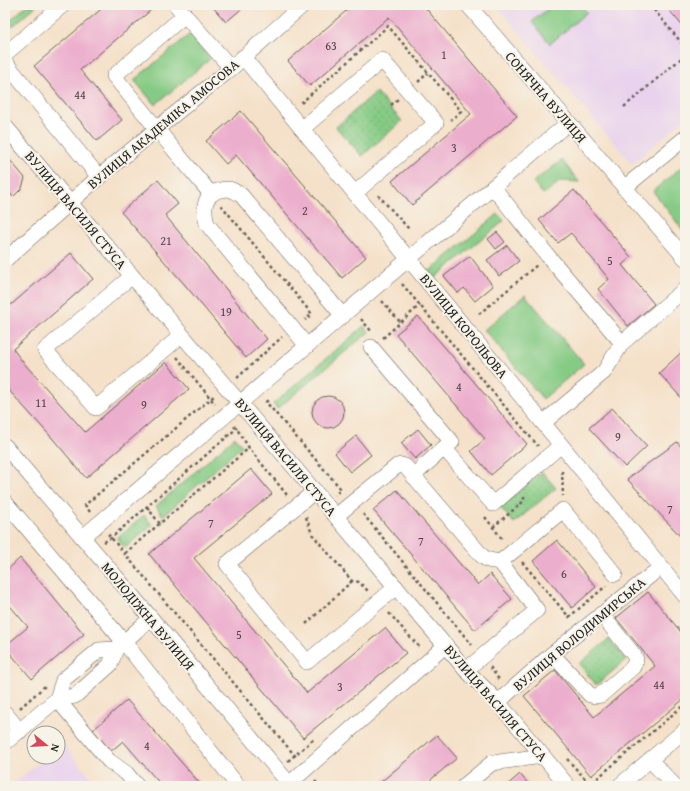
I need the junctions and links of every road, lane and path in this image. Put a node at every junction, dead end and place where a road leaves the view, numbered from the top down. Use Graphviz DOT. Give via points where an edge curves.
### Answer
graph roads {
  1 [pos="63,5"];
  2 [pos="303,5"];
  3 [pos="468,5"];
  4 [pos="650,5"];
  5 [pos="181,10"];
  6 [pos="286,10"];
  7 [pos="685,47"];
  8 [pos="5,54"];
  9 [pos="685,55"];
  10 [pos="243,57"];
  11 [pos="5,62"];
  12 [pos="231,68"];
  13 [pos="428,73"];
  14 [pos="418,82"];
  15 [pos="400,98"];
  16 [pos="391,105"];
  17 [pos="624,107"];
  18 [pos="568,123"];
  19 [pos="5,126"];
  20 [pos="157,129"];
  21 [pos="302,129"];
  22 [pos="685,138"];
  23 [pos="99,177"];
  24 [pos="493,188"];
  25 [pos="624,188"];
  26 [pos="355,193"];
  27 [pos="211,194"];
  28 [pos="377,195"];
  29 [pos="70,203"];
  30 [pos="409,229"];
  31 [pos="548,256"];
  32 [pos="685,258"];
  33 [pos="409,259"];
  34 [pos="5,260"];
  35 [pos="132,276"];
  36 [pos="397,288"];
  37 [pos="685,289"];
  38 [pos="387,297"];
  39 [pos="382,301"];
  40 [pos="377,305"];
  41 [pos="420,305"];
  42 [pos="479,314"];
  43 [pos="343,316"];
  44 [pos="361,319"];
  45 [pos="302,322"];
  46 [pos="401,323"];
  47 [pos="355,324"];
  48 [pos="182,335"];
  49 [pos="282,337"];
  50 [pos="622,343"];
  51 [pos="376,344"];
  52 [pos="307,346"];
  53 [pos="174,354"];
  54 [pos="243,373"];
  55 [pos="272,397"];
  56 [pos="240,403"];
  57 [pos="543,422"];
  58 [pos="561,445"];
  59 [pos="5,446"];
  60 [pos="538,446"];
  61 [pos="249,448"];
  62 [pos="444,448"];
  63 [pos="413,476"];
  64 [pos="341,489"];
  65 [pos="315,491"];
  66 [pos="283,492"];
  67 [pos="524,492"];
  68 [pos="5,502"];
  69 [pos="85,505"];
  70 [pos="147,507"];
  71 [pos="336,516"];
  72 [pos="306,517"];
  73 [pos="160,524"];
  74 [pos="493,527"];
  75 [pos="83,537"];
  76 [pos="125,553"];
  77 [pos="519,559"];
  78 [pos="500,562"];
  79 [pos="661,567"];
  80 [pos="612,579"];
  81 [pos="352,581"];
  82 [pos="359,582"];
  83 [pos="396,587"];
  84 [pos="683,589"];
  85 [pos="387,610"];
  86 [pos="601,614"];
  87 [pos="151,618"];
  88 [pos="306,624"];
  89 [pos="446,645"];
  90 [pos="120,646"];
  91 [pos="414,653"];
  92 [pos="552,654"];
  93 [pos="466,670"];
  94 [pos="57,699"];
  95 [pos="498,702"];
  96 [pos="685,704"];
  97 [pos="5,713"];
  98 [pos="685,730"];
  99 [pos="20,731"];
  100 [pos="319,735"];
  101 [pos="5,743"];
  102 [pos="542,756"];
  103 [pos="650,760"];
  104 [pos="290,785"];
  105 [pos="137,786"];
  106 [pos="238,786"];
  107 [pos="464,786"];
  108 [pos="568,786"];
  109 [pos="588,786"];
  110 [pos="619,786"];
  111 [pos="675,786"];
  1 -- 8 [label="street"];
  2 -- 6 [label="street, ВУЛИЦЯ АКАДЕМІКА АМОСОВА"];
  3 -- 18 [label="street, СОНЯЧНА ВУЛИЦЯ"];
  4 -- 7 [label="path"];
  5 -- 12 [label="street"];
  5 -- 20 [label="street" via="114,76"];
  6 -- 10 [label="street, ВУЛИЦЯ АКАДЕМІКА АМОСОВА"];
  9 -- 17 [label="path"];
  10 -- 12 [label="street, ВУЛИЦЯ АКАДЕМІКА АМОСОВА"];
  10 -- 21 [label="street, ВУЛИЦЯ КОРОЛЬОВА"];
  11 -- 23 [label="street"];
  12 -- 20 [label="street, ВУЛИЦЯ АКАДЕМІКА АМОСОВА"];
  13 -- 14 [label="path"];
  15 -- 16 [label="path"];
  18 -- 24 [label="street"];
  18 -- 25 [label="street, СОНЯЧНА ВУЛИЦЯ"];
  19 -- 29 [label="street, ВУЛИЦЯ ВАСИЛЯ СТУСА"];
  20 -- 23 [label="street, ВУЛИЦЯ АКАДЕМІКА АМОСОВА"];
  20 -- 27 [label="street"];
  21 -- 26 [label="street, ВУЛИЦЯ КОРОЛЬОВА"];
  21 -- 26 [label="street" via="382,60 436,123"];
  22 -- 25 [label="street"];
  23 -- 29 [label="street, ВУЛИЦЯ АКАДЕМІКА АМОСОВА"];
  24 -- 31 [label="street"];
  24 -- 33 [label="street"];
  25 -- 32 [label="street, СОНЯЧНА ВУЛИЦЯ"];
  26 -- 33 [label="street, ВУЛИЦЯ КОРОЛЬОВА"];
  27 -- 43 [label="street" via="230,189 241,194"];
  27 -- 45 [label="path" via="312,314"];
  27 -- 52 [label="street" via="204,213 207,224"];
  28 -- 30 [label="path"];
  29 -- 34 [label="street, ВУЛИЦЯ АКАДЕМІКА АМОСОВА"];
  29 -- 35 [label="street, ВУЛИЦЯ ВАСИЛЯ СТУСА"];
  31 -- 42 [label="path"];
  31 -- 50 [label="street"];
  33 -- 43 [label="street"];
  33 -- 57 [label="street, ВУЛИЦЯ КОРОЛЬОВА"];
  35 -- 48 [label="street, ВУЛИЦЯ ВАСИЛЯ СТУСА"];
  35 -- 48 [label="street" via="46,350 96,408"];
  36 -- 41 [label="path" via="402,284"];
  37 -- 50 [label="street"];
  38 -- 39 [label="path"];
  39 -- 40 [label="path"];
  39 -- 46 [label="path"];
  41 -- 46 [label="path"];
  41 -- 60 [label="path"];
  43 -- 52 [label="street"];
  44 -- 47 [label="path"];
  46 -- 51 [label="path"];
  48 -- 56 [label="street, ВУЛИЦЯ ВАСИЛЯ СТУСА"];
  49 -- 54 [label="path"];
  50 -- 57 [label="street" via="604,372"];
  51 -- 62 [label="street" via="452,442"];
  52 -- 56 [label="street"];
  53 -- 69 [label="path" via="211,399"];
  55 -- 64 [label="path" via="266,402"];
  56 -- 65 [label="street, ВУЛИЦЯ ВАСИЛЯ СТУСА"];
  56 -- 75 [label="street"];
  57 -- 58 [label="street, ВУЛИЦЯ КОРОЛЬОВА"];
  58 -- 62 [label="street" via="493,504"];
  58 -- 79 [label="street, ВУЛИЦЯ КОРОЛЬОВА"];
  59 -- 75 [label="street, МОЛОДІЖНА ВУЛИЦЯ"];
  61 -- 66 [label="path"];
  61 -- 70 [label="path" via="237,429"];
  61 -- 73 [label="path"];
  62 -- 63 [label="street"];
  63 -- 71 [label="street" via="405,466 397,466"];
  63 -- 78 [label="street" via="482,556"];
  65 -- 71 [label="street, ВУЛИЦЯ ВАСИЛЯ СТУСА"];
  65 -- 83 [label="street" via="226,564 307,662"];
  67 -- 74 [label="path" via="524,501"];
  68 -- 90 [label="street"];
  70 -- 73 [label="path"];
  70 -- 76 [label="path" via="111,538"];
  71 -- 83 [label="street, ВУЛИЦЯ ВАСИЛЯ СТУСА"];
  72 -- 81 [label="path" via="312,534"];
  73 -- 76 [label="path"];
  75 -- 87 [label="street, МОЛОДІЖНА ВУЛИЦЯ"];
  76 -- 100 [label="path" via="295,756"];
  77 -- 80 [label="path" via="569,617"];
  78 -- 80 [label="street" via="562,510"];
  78 -- 93 [label="street" via="537,610"];
  79 -- 84 [label="street, ВУЛИЦЯ КОРОЛЬОВА"];
  79 -- 86 [label="street, ВУЛИЦЯ ВОЛОДИМИРСЬКА"];
  81 -- 82 [label="path"];
  81 -- 88 [label="path"];
  83 -- 89 [label="street, ВУЛИЦЯ ВАСИЛЯ СТУСА"];
  85 -- 91 [label="path" via="420,648"];
  86 -- 92 [label="street, ВУЛИЦЯ ВОЛОДИМИРСЬКА"];
  86 -- 92 [label="street" via="636,660 633,667 601,695 590,695"];
  87 -- 90 [label="street"];
  87 -- 104 [label="street, МОЛОДІЖНА ВУЛИЦЯ"];
  89 -- 93 [label="street, ВУЛИЦЯ ВАСИЛЯ СТУСА"];
  89 -- 104 [label="street"];
  90 -- 94 [label="street" via="99,650 63,680"];
  90 -- 106 [label="street"];
  92 -- 95 [label="street, ВУЛИЦЯ ВОЛОДИМИРСЬКА"];
  93 -- 95 [label="street, ВУЛИЦЯ ВАСИЛЯ СТУСА"];
  94 -- 99 [label="street"];
  94 -- 105 [label="street" via="109,761 126,773"];
  95 -- 102 [label="street, ВУЛИЦЯ ВАСИЛЯ СТУСА"];
  96 -- 109 [label="path"];
  97 -- 99 [label="street"];
  98 -- 103 [label="street"];
  99 -- 101 [label="street"];
  102 -- 107 [label="street" via="492,763"];
  102 -- 108 [label="street, ВУЛИЦЯ ВАСИЛЯ СТУСА"];
  103 -- 110 [label="street"];
  103 -- 111 [label="street"];
}
